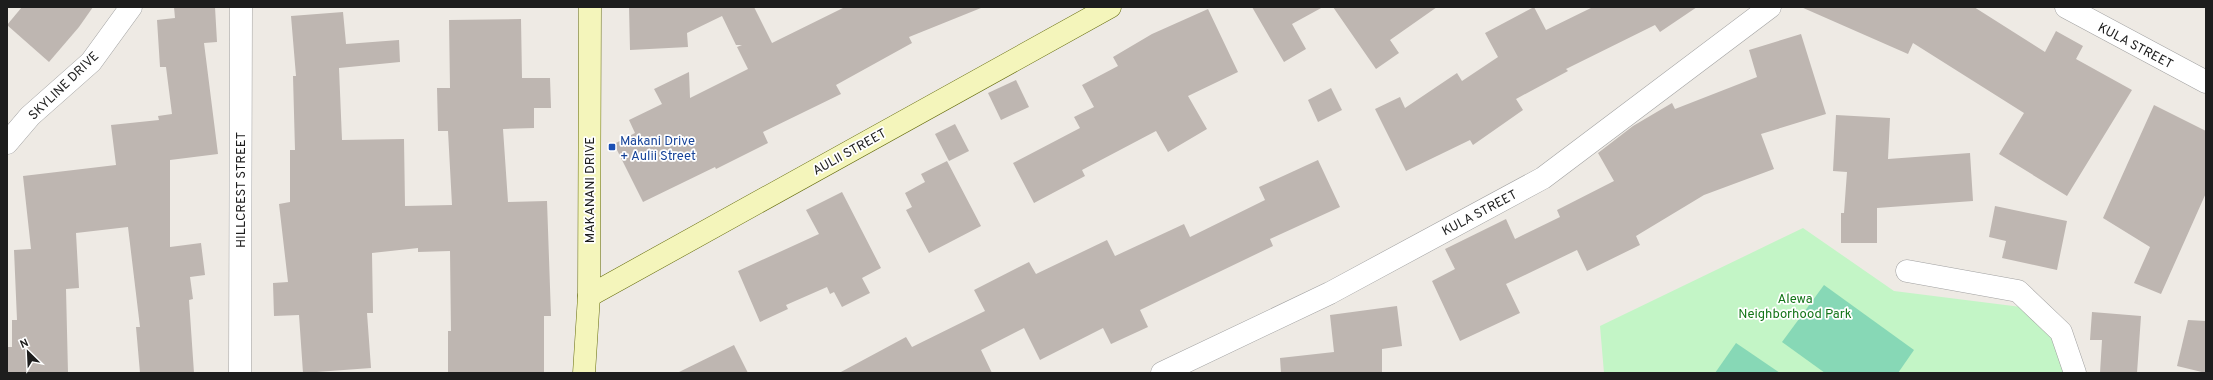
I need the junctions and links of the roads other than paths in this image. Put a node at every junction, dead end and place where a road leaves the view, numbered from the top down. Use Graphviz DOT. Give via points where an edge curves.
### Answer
graph roads {
  1 [pos="131,7"];
  2 [pos="241,7"];
  3 [pos="590,7"];
  4 [pos="1110,7"];
  5 [pos="1770,7"];
  6 [pos="2066,7"];
  7 [pos="1087,13"];
  8 [pos="2206,82"];
  9 [pos="7,143"];
  10 [pos="1907,271"];
  11 [pos="589,296"];
  12 [pos="240,373"];
  13 [pos="584,373"];
  14 [pos="1162,373"];
  15 [pos="2075,373"];
  1 -- 9 [label="street, SKYLINE DRIVE" via="91,62 30,116"];
  2 -- 12 [label="street, HILLCREST STREET"];
  3 -- 11 [label="street, MAKANANI DRIVE"];
  4 -- 7 [label="street, AULII STREET"];
  5 -- 14 [label="street, KULA STREET" via="1543,178 1330,293"];
  6 -- 8 [label="street, KULA STREET"];
  7 -- 11 [label="street, AULII STREET"];
  10 -- 15 [label="street" via="2018,291 2061,332"];
  11 -- 13 [label="street, MAKANANI DRIVE"];
}
